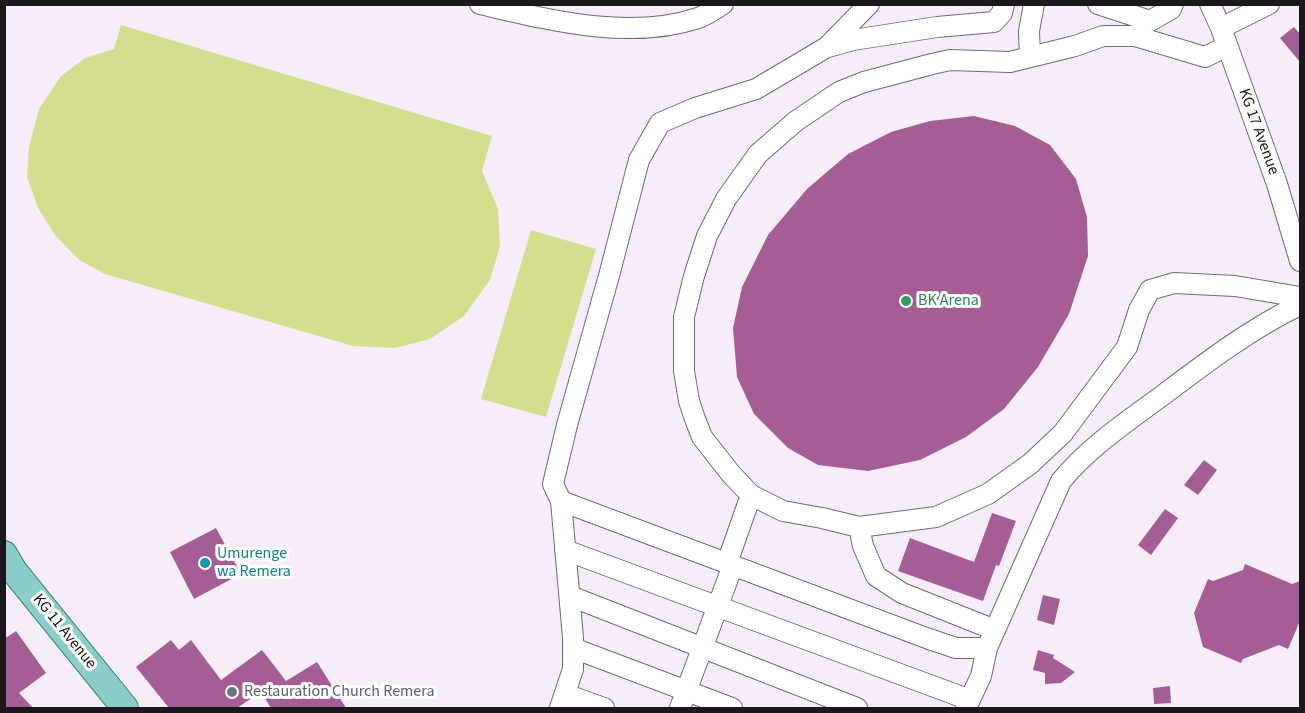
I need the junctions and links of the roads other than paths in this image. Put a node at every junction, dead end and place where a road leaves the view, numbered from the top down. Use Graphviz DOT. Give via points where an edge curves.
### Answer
graph roads {
  1 [pos="480,4"];
  2 [pos="723,4"];
  3 [pos="868,4"];
  4 [pos="1004,4"];
  5 [pos="1034,4"];
  6 [pos="1098,4"];
  7 [pos="1173,4"];
  8 [pos="1210,4"];
  9 [pos="1269,4"];
  10 [pos="1224,37"];
  11 [pos="827,47"];
  12 [pos="1030,57"];
  13 [pos="1300,261"];
  14 [pos="1300,297"];
  15 [pos="1300,305"];
  16 [pos="751,495"];
  17 [pos="561,501"];
  18 [pos="859,527"];
  19 [pos="565,550"];
  20 [pos="4,555"];
  21 [pos="730,564"];
  22 [pos="570,596"];
  23 [pos="718,606"];
  24 [pos="995,630"];
  25 [pos="573,648"];
  26 [pos="703,648"];
  27 [pos="987,648"];
  28 [pos="684,700"];
  29 [pos="563,701"];
  30 [pos="968,704"];
  31 [pos="125,708"];
  32 [pos="604,708"];
  33 [pos="732,708"];
  34 [pos="857,708"];
  1 -- 2 [label="street" via="546,20 654,28 700,18"];
  3 -- 11 [label="street"];
  4 -- 11 [label="street" via="994,22 937,27"];
  5 -- 12 [label="street"];
  6 -- 7 [label="street" via="1149,21"];
  8 -- 10 [label="street, KG 17 Avenue"];
  9 -- 10 [label="street"];
  10 -- 12 [label="street" via="1205,57 1135,36 1103,36"];
  10 -- 13 [label="street, KG 17 Avenue"];
  11 -- 17 [label="street" via="756,89 660,123 639,160 567,425 553,483"];
  12 -- 16 [label="street" via="1010,62 950,60 838,92 795,121 758,154 726,199 707,236 694,276 684,317 684,371 688,401 702,437"];
  14 -- 18 [label="street" via="1235,286 1174,283 1150,290 1127,347 1063,433 1030,464 988,494 936,517"];
  15 -- 24 [label="street" via="1199,368 1077,460 1061,481"];
  16 -- 18 [label="street" via="783,511"];
  16 -- 21 [label="street"];
  17 -- 19 [label="street"];
  17 -- 21 [label="street"];
  18 -- 24 [label="street" via="876,576 902,593"];
  19 -- 22 [label="street"];
  19 -- 23 [label="street"];
  20 -- 31 [label="main road, KG 11 Avenue"];
  21 -- 23 [label="street"];
  21 -- 27 [label="street" via="956,648"];
  22 -- 25 [label="street"];
  22 -- 26 [label="street"];
  23 -- 26 [label="street"];
  23 -- 30 [label="street"];
  24 -- 27 [label="street"];
  25 -- 28 [label="street"];
  25 -- 29 [label="street" via="573,669"];
  26 -- 28 [label="street"];
  26 -- 34 [label="street"];
  27 -- 30 [label="street" via="981,676"];
  28 -- 33 [label="street"];
  29 -- 32 [label="street"];
}
